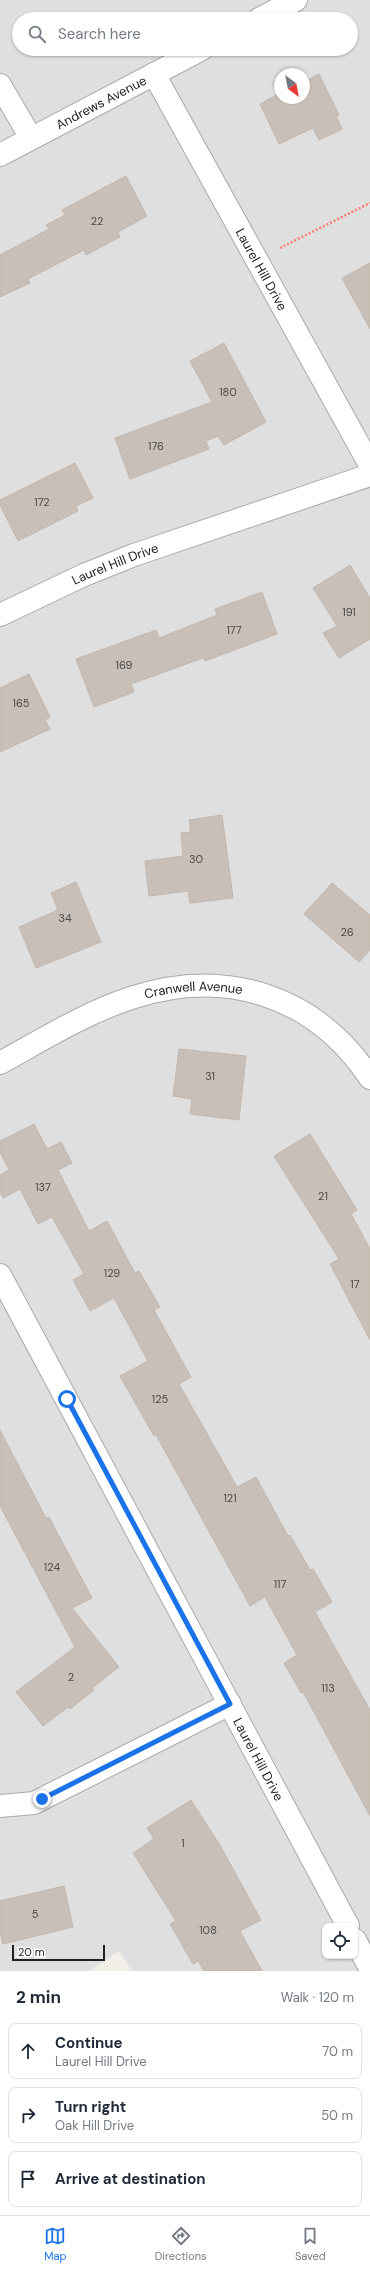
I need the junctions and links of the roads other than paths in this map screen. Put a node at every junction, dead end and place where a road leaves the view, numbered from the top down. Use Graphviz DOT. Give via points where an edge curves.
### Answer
graph roads {
  1 [pos="296,0"];
  2 [pos="273,12"];
  3 [pos="189,56"];
  4 [pos="154,74"];
  5 [pos="0,85"];
  6 [pos="31,138"];
  7 [pos="0,155"];
  8 [pos="370,465"];
  9 [pos="370,475"];
  10 [pos="0,615"];
  11 [pos="0,1063"];
  12 [pos="370,1078"];
  13 [pos="0,1275"];
  14 [pos="230,1704"];
  15 [pos="0,1806"];
  16 [pos="346,1923"];
  17 [pos="358,1946"];
  18 [pos="370,1968"];
  1 -- 2 [label="street"];
  3 -- 4 [label="street, Andrews Avenue"];
  4 -- 6 [label="street, Andrews Avenue"];
  4 -- 8 [label="street, Laurel Hill Drive"];
  5 -- 6 [label="street"];
  6 -- 7 [label="street, Andrews Avenue"];
  9 -- 10 [label="street, Laurel Hill Drive" via="134,555 84,574"];
  11 -- 12 [label="street, Cranwell Avenue" via="82,1018 130,998 179,987 211,985 259,993 303,1012 341,1042"];
  13 -- 14 [label="street, Laurel Hill Drive"];
  14 -- 15 [label="street" via="34,1803"];
  14 -- 16 [label="street, Laurel Hill Drive"];
  17 -- 18 [label="street"];
}
